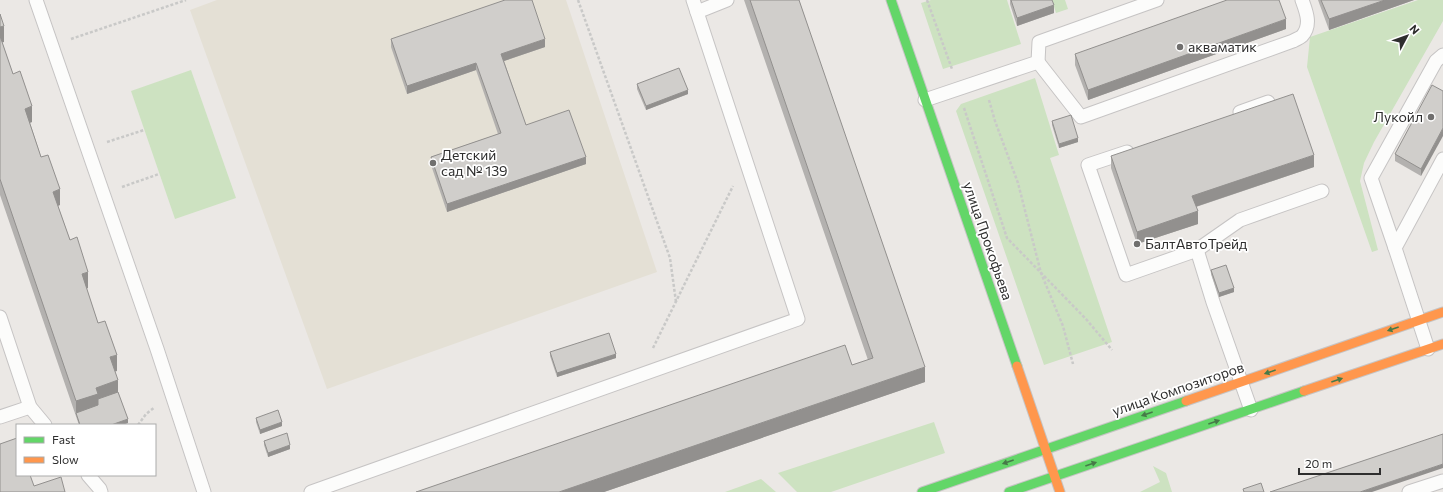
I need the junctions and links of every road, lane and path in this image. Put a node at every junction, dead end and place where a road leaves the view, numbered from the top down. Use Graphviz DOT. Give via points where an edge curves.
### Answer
graph roads {
  1 [pos="36,0"];
  2 [pos="186,0"];
  3 [pos="578,0"];
  4 [pos="728,0"];
  5 [pos="890,0"];
  6 [pos="927,0"];
  7 [pos="1157,0"];
  8 [pos="1302,0"];
  9 [pos="695,6"];
  10 [pos="52,45"];
  11 [pos="1443,55"];
  12 [pos="1038,62"];
  13 [pos="984,80"];
  14 [pos="957,89"];
  15 [pos="925,100"];
  16 [pos="1268,102"];
  17 [pos="1231,115"];
  18 [pos="144,130"];
  19 [pos="1141,147"];
  20 [pos="87,149"];
  21 [pos="1443,159"];
  22 [pos="745,160"];
  23 [pos="160,174"];
  24 [pos="1322,191"];
  25 [pos="103,193"];
  26 [pos="1395,248"];
  27 [pos="1197,250"];
  28 [pos="1041,273"];
  29 [pos="676,302"];
  30 [pos="1443,312"];
  31 [pos="0,317"];
  32 [pos="1418,320"];
  33 [pos="1443,344"];
  34 [pos="1428,349"];
  35 [pos="1112,350"];
  36 [pos="1073,364"];
  37 [pos="640,375"];
  38 [pos="1241,382"];
  39 [pos="30,407"];
  40 [pos="1251,410"];
  41 [pos="0,417"];
  42 [pos="44,424"];
  43 [pos="1045,450"];
  44 [pos="89,476"];
  45 [pos="1054,477"];
  46 [pos="1443,481"];
  47 [pos="101,492"];
  48 [pos="204,492"];
  49 [pos="311,492"];
  50 [pos="922,492"];
  51 [pos="1009,492"];
  52 [pos="1060,492"];
  53 [pos="1409,492"];
  1 -- 10 [label="lane"];
  2 -- 10 [label="path"];
  3 -- 29 [label="path" via="670,258"];
  4 -- 9 [label="lane"];
  5 -- 15 [label="street, улица Прокофьева"];
  6 -- 14 [label="path"];
  7 -- 12 [label="lane" via="1039,42"];
  8 -- 12 [label="lane" via="1308,19 1302,36 1293,41 1081,117"];
  9 -- 22 [label="lane"];
  10 -- 20 [label="lane"];
  11 -- 26 [label="lane" via="1436,61 1371,178"];
  12 -- 13 [label="lane"];
  13 -- 14 [label="lane"];
  13 -- 28 [label="path" via="994,121 1018,184"];
  14 -- 15 [label="lane"];
  14 -- 28 [label="path" via="1007,238"];
  15 -- 43 [label="street, улица Прокофьева"];
  16 -- 17 [label="lane"];
  18 -- 20 [label="path"];
  19 -- 27 [label="lane" via="1088,165 1126,275"];
  20 -- 25 [label="lane"];
  21 -- 26 [label="lane"];
  22 -- 29 [label="path"];
  22 -- 37 [label="lane" via="798,319"];
  23 -- 25 [label="path"];
  24 -- 27 [label="lane" via="1240,220"];
  25 -- 48 [label="lane"];
  26 -- 32 [label="lane"];
  27 -- 38 [label="lane"];
  28 -- 35 [label="path"];
  28 -- 36 [label="path" via="1063,326"];
  29 -- 37 [label="path"];
  30 -- 32 [label="street, улица Композиторов"];
  31 -- 39 [label="lane"];
  32 -- 34 [label="lane"];
  32 -- 38 [label="street, улица Композиторов, one-way"];
  33 -- 34 [label="street"];
  40 -- 34 [label="street, one-way"];
  37 -- 49 [label="lane"];
  38 -- 40 [label="lane"];
  38 -- 43 [label="street, улица Композиторов, one-way"];
  39 -- 41 [label="lane"];
  39 -- 42 [label="lane"];
  45 -- 40 [label="street, one-way"];
  43 -- 45 [label="street, улица Прокофьева"];
  43 -- 50 [label="street, улица Композиторов, one-way"];
  44 -- 47 [label="lane"];
  45 -- 51 [label="street"];
  45 -- 52 [label="street, улица Прокофьева"];
  46 -- 53 [label="lane"];
}
